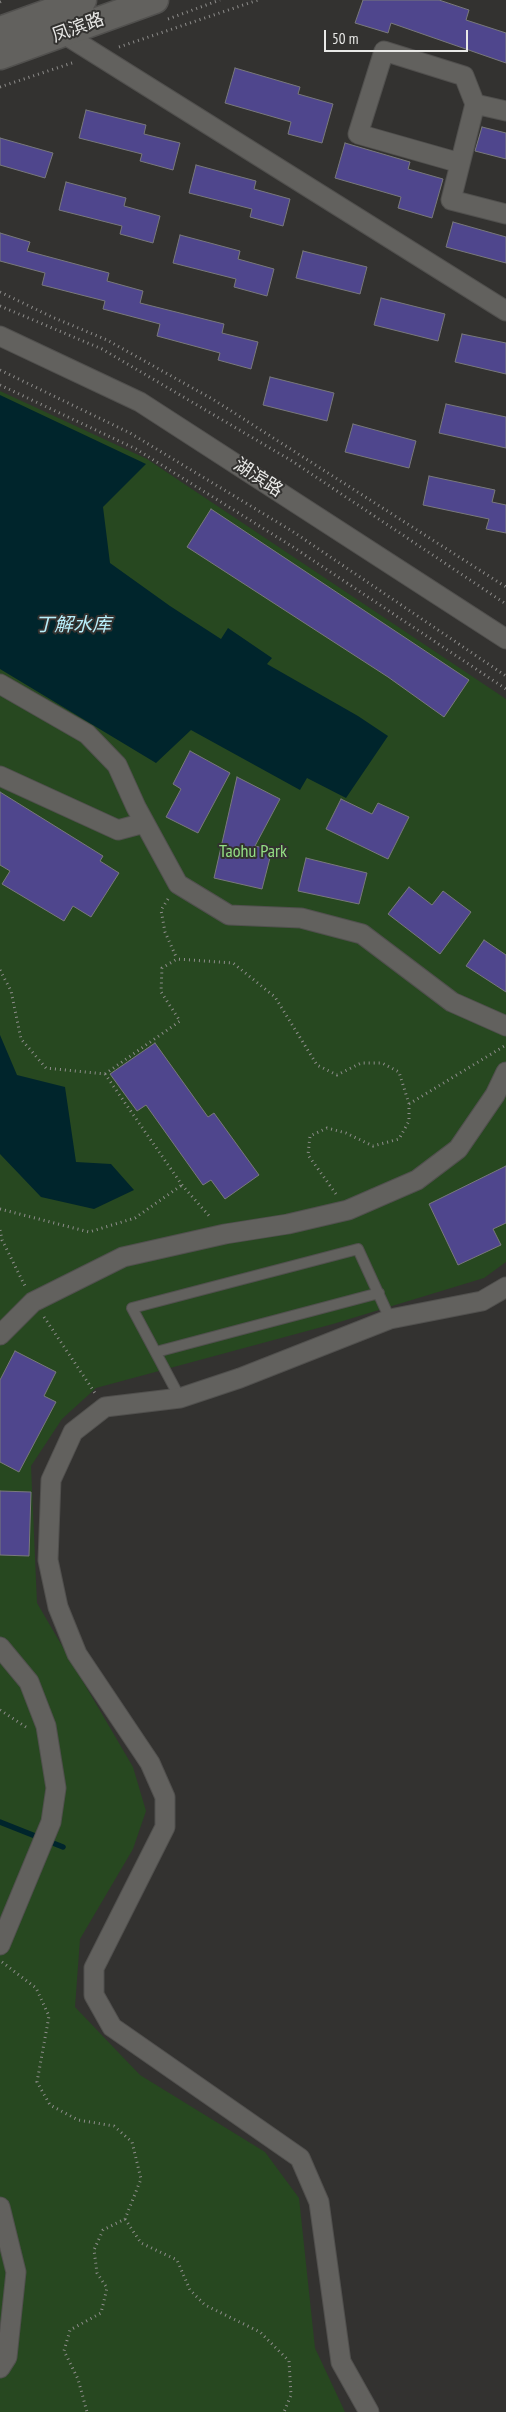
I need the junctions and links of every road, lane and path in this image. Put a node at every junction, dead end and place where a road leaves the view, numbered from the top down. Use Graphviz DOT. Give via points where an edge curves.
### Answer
graph roads {
  1 [pos="4,0"];
  2 [pos="83,0"];
  3 [pos="155,0"];
  4 [pos="258,0"];
  5 [pos="0,2"];
  6 [pos="0,30"];
  7 [pos="64,34"];
  8 [pos="97,54"];
  9 [pos="0,56"];
  10 [pos="0,87"];
  11 [pos="475,104"];
  12 [pos="506,112"];
  13 [pos="460,163"];
  14 [pos="506,214"];
  15 [pos="0,292"];
  16 [pos="0,306"];
  17 [pos="506,311"];
  18 [pos="0,336"];
  19 [pos="0,370"];
  20 [pos="0,385"];
  21 [pos="506,587"];
  22 [pos="506,604"];
  23 [pos="506,639"];
  24 [pos="506,676"];
  25 [pos="0,684"];
  26 [pos="506,688"];
  27 [pos="0,776"];
  28 [pos="144,823"];
  29 [pos="178,884"];
  30 [pos="177,959"];
  31 [pos="0,970"];
  32 [pos="506,1026"];
  33 [pos="506,1045"];
  34 [pos="506,1072"];
  35 [pos="105,1074"];
  36 [pos="409,1104"];
  37 [pos="182,1185"];
  38 [pos="0,1209"];
  39 [pos="348,1210"];
  40 [pos="0,1230"];
  41 [pos="225,1234"];
  42 [pos="506,1286"];
  43 [pos="379,1293"];
  44 [pos="33,1302"];
  45 [pos="390,1319"];
  46 [pos="0,1335"];
  47 [pos="156,1352"];
  48 [pos="180,1398"];
  49 [pos="105,1407"];
  50 [pos="0,1647"];
  51 [pos="0,1944"];
  52 [pos="0,1961"];
  53 [pos="0,2208"];
  54 [pos="125,2219"];
  55 [pos="0,2368"];
  56 [pos="87,2412"];
  57 [pos="284,2412"];
  58 [pos="369,2412"];
  1 -- 5 [label="path"];
  2 -- 6 [label="street, 凤滨路"];
  3 -- 7 [label="street, 凤滨路"];
  4 -- 8 [label="path"];
  7 -- 8 [label="street"];
  7 -- 9 [label="street, 凤滨路"];
  8 -- 10 [label="path"];
  8 -- 17 [label="street"];
  11 -- 12 [label="street"];
  11 -- 13 [label="street"];
  11 -- 13 [label="street" via="464,76 384,51 358,134"];
  13 -- 14 [label="street" via="451,200"];
  15 -- 21 [label="path" via="107,340 214,400"];
  16 -- 22 [label="path" via="102,349 218,417 292,461"];
  18 -- 23 [label="street, 湖滨路" via="140,402"];
  19 -- 24 [label="path" via="139,438 292,531"];
  20 -- 26 [label="path" via="136,449 293,547"];
  25 -- 28 [label="street" via="87,734 117,765"];
  27 -- 28 [label="street" via="118,830"];
  28 -- 29 [label="street"];
  29 -- 30 [label="path" via="161,910 165,932"];
  29 -- 32 [label="street" via="228,915 301,918 362,934 452,1002"];
  30 -- 35 [label="path" via="162,968 162,992 180,1021"];
  30 -- 36 [label="path" via="233,963 275,997 318,1065 337,1075 361,1063 382,1063 399,1072"];
  31 -- 35 [label="path" via="11,991 21,1039 46,1068"];
  33 -- 36 [label="path"];
  34 -- 39 [label="street" via="495,1095 458,1149 417,1180"];
  35 -- 37 [label="path"];
  36 -- 39 [label="path" via="409,1121 399,1139 373,1146 327,1128 310,1136 308,1155"];
  37 -- 38 [label="path" via="135,1218 89,1232"];
  37 -- 41 [label="path"];
  39 -- 41 [label="street"];
  40 -- 44 [label="path"];
  41 -- 44 [label="street" via="123,1257"];
  42 -- 45 [label="street" via="482,1301"];
  43 -- 45 [label="lane"];
  43 -- 47 [label="lane"];
  43 -- 47 [label="lane" via="358,1249 132,1308"];
  44 -- 46 [label="street"];
  44 -- 49 [label="path"];
  45 -- 48 [label="street"];
  47 -- 48 [label="lane"];
  48 -- 49 [label="street"];
  49 -- 58 [label="street" via="73,1432 51,1480 48,1560 58,1607 77,1654 150,1763 165,1797 165,1827 94,1968 94,1995 112,2027 300,2158 318,2202 341,2362"];
  50 -- 51 [label="street" via="29,1682 46,1726 56,1788 51,1822"];
  52 -- 54 [label="path" via="36,1988 49,2016 37,2082 50,2105 78,2120 114,2126 132,2142 141,2179"];
  53 -- 55 [label="street" via="16,2272 7,2356"];
  54 -- 56 [label="path" via="103,2230 94,2250 97,2273 107,2288 101,2313 70,2330 64,2351 78,2379"];
  54 -- 57 [label="path" via="141,2243 177,2260 190,2290 205,2305 260,2332 288,2361 291,2395"];
}
